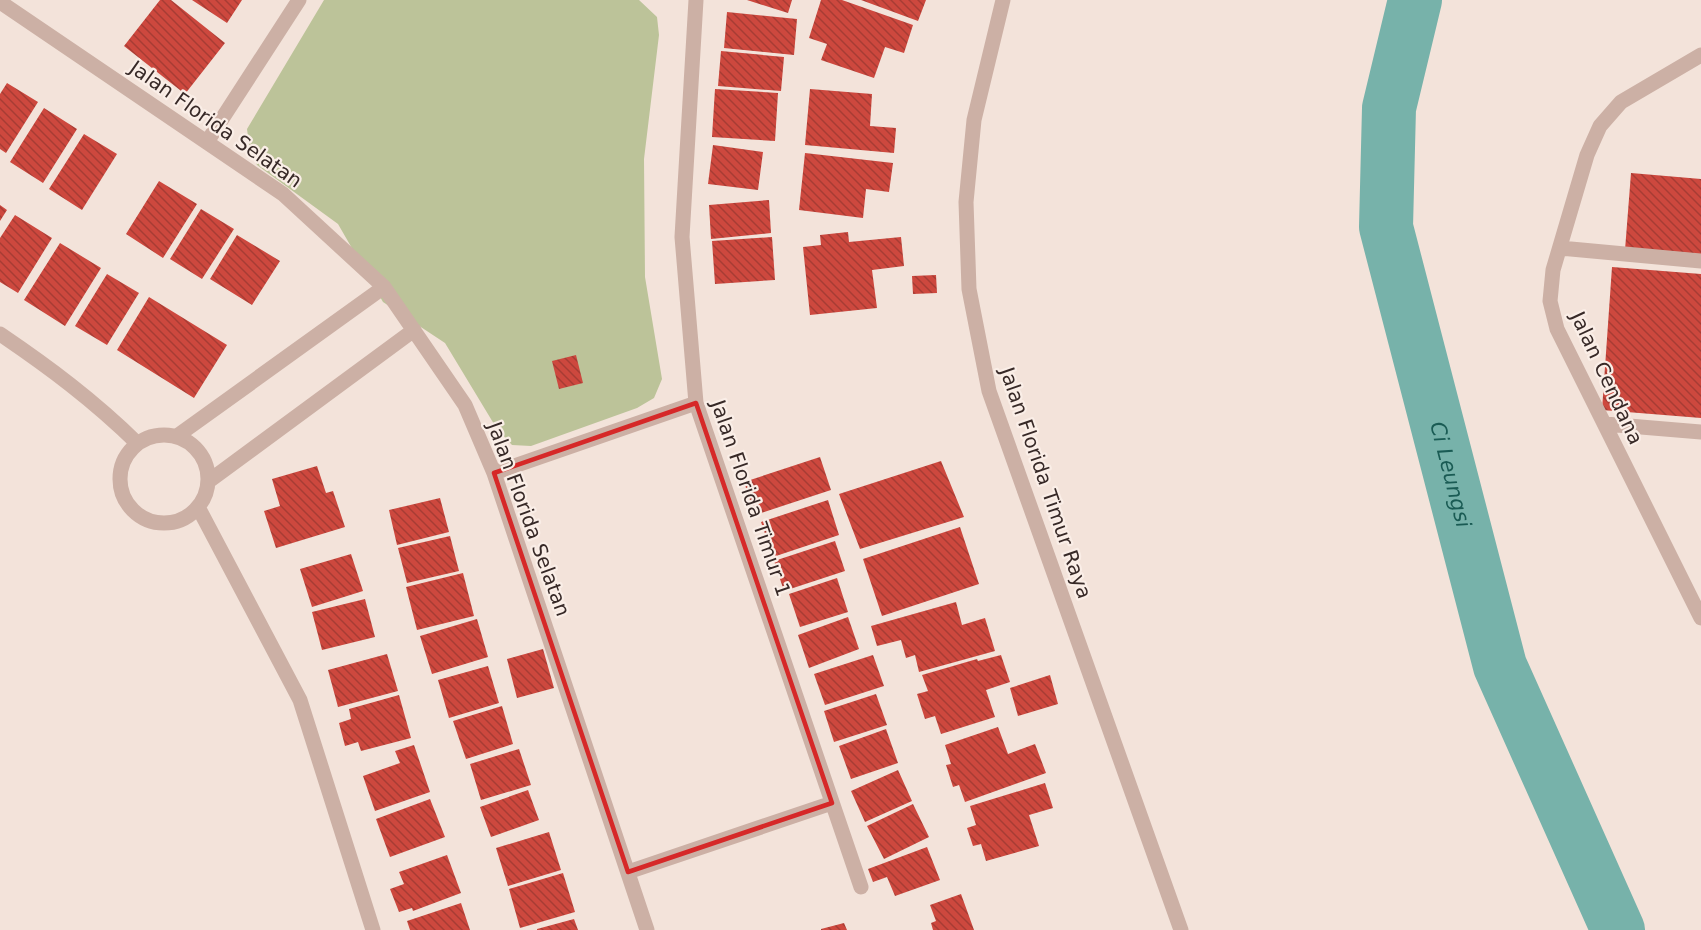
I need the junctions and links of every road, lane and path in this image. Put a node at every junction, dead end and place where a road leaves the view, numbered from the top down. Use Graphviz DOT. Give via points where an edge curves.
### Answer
graph roads {
  1 [pos="299,0"];
  2 [pos="696,0"];
  3 [pos="1004,0"];
  4 [pos="11,4"];
  5 [pos="1701,55"];
  6 [pos="207,142"];
  7 [pos="1560,249"];
  8 [pos="1701,261"];
  9 [pos="384,288"];
  10 [pos="414,330"];
  11 [pos="0,334"];
  12 [pos="696,403"];
  13 [pos="1605,424"];
  14 [pos="1701,432"];
  15 [pos="177,436"];
  16 [pos="136,443"];
  17 [pos="495,473"];
  18 [pos="209,480"];
  19 [pos="198,507"];
  20 [pos="1699,609"];
  21 [pos="832,802"];
  22 [pos="627,872"];
  23 [pos="861,888"];
  24 [pos="373,930"];
  25 [pos="647,930"];
  26 [pos="1180,930"];
  1 -- 6 [label="street"];
  2 -- 12 [label="street, Jalan Florida Timur 1" via="681,237"];
  3 -- 26 [label="street, Jalan Florida Timur Raya" via="974,120 966,202 969,289 989,392"];
  4 -- 6 [label="street, Jalan Florida Selatan"];
  5 -- 7 [label="street, Jalan Cendana" via="1621,102 1599,126"];
  6 -- 9 [label="street, Jalan Florida Selatan" via="283,194"];
  7 -- 8 [label="street"];
  7 -- 13 [label="street, Jalan Cendana" via="1550,301 1557,329"];
  9 -- 10 [label="street, Jalan Florida Selatan"];
  9 -- 15 [label="street"];
  10 -- 17 [label="street, Jalan Florida Selatan" via="465,405"];
  10 -- 18 [label="street"];
  11 -- 16 [label="street" via="58,374"];
  12 -- 17 [label="street"];
  12 -- 21 [label="street, Jalan Florida Timur 1"];
  13 -- 14 [label="street"];
  13 -- 20 [label="street, Jalan Cendana"];
  15 -- 16 [label="street" via="163,434"];
  15 -- 18 [label="street" via="200,454"];
  16 -- 19 [label="street" via="120,468 119,483 131,510 143,518 165,523 187,517"];
  17 -- 22 [label="street, Jalan Florida Selatan"];
  18 -- 19 [label="street"];
  19 -- 24 [label="street" via="300,700"];
  21 -- 22 [label="street"];
  21 -- 23 [label="street, Jalan Florida Timur 1"];
  22 -- 25 [label="street, Jalan Florida Selatan"];
}
